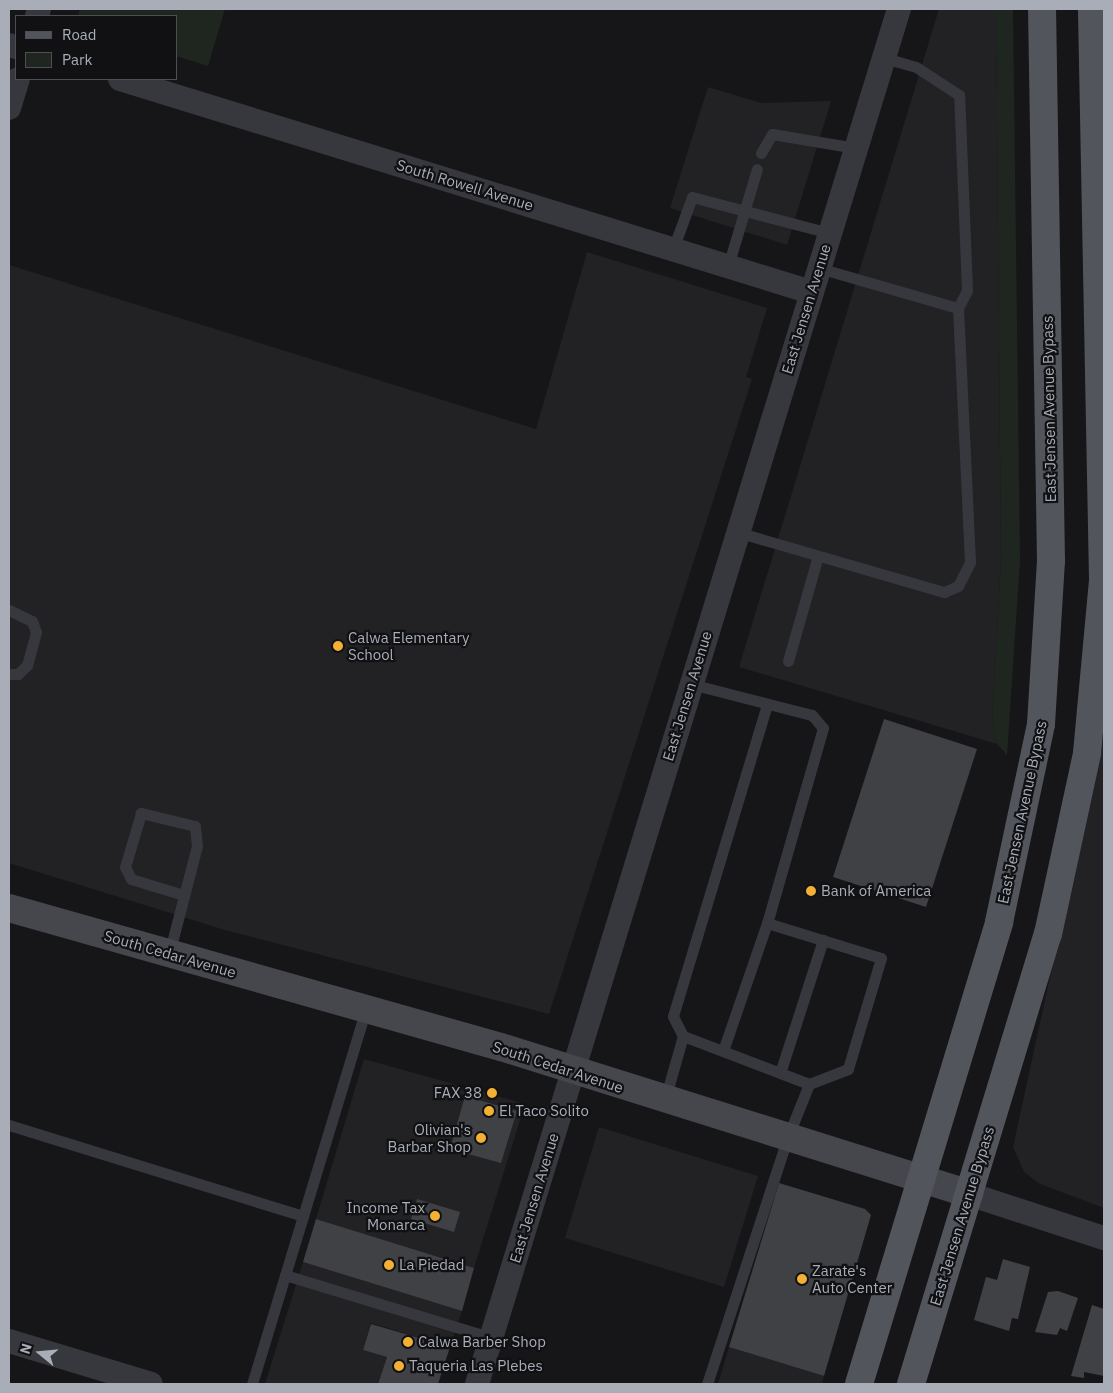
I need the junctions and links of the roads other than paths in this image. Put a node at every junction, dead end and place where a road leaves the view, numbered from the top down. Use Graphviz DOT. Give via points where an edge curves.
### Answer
graph roads {
  1 [pos="899,9"];
  2 [pos="1042,9"];
  3 [pos="1092,9"];
  4 [pos="884,58"];
  5 [pos="18,80"];
  6 [pos="123,80"];
  7 [pos="9,108"];
  8 [pos="856,148"];
  9 [pos="761,153"];
  10 [pos="757,169"];
  11 [pos="745,210"];
  12 [pos="829,233"];
  13 [pos="673,249"];
  14 [pos="728,266"];
  15 [pos="819,268"];
  16 [pos="811,292"];
  17 [pos="958,308"];
  18 [pos="737,532"];
  19 [pos="818,556"];
  20 [pos="9,610"];
  21 [pos="788,661"];
  22 [pos="9,674"];
  23 [pos="691,684"];
  24 [pos="767,705"];
  25 [pos="184,895"];
  26 [pos="9,908"];
  27 [pos="767,923"];
  28 [pos="823,940"];
  29 [pos="169,954"];
  30 [pos="366,1009"];
  31 [pos="683,1036"];
  32 [pos="723,1051"];
  33 [pos="571,1073"];
  34 [pos="780,1073"];
  35 [pos="809,1084"];
  36 [pos="664,1101"];
  37 [pos="9,1125"];
  38 [pos="787,1138"];
  39 [pos="921,1180"];
  40 [pos="969,1194"];
  41 [pos="303,1216"];
  42 [pos="1104,1238"];
  43 [pos="285,1275"];
  44 [pos="492,1338"];
  45 [pos="9,1341"];
  46 [pos="151,1384"];
  47 [pos="252,1384"];
  48 [pos="477,1384"];
  49 [pos="707,1384"];
  50 [pos="859,1384"];
  51 [pos="911,1384"];
  1 -- 4 [label="street, East Jensen Avenue"];
  2 -- 39 [label="main road, East Jensen Avenue Bypass" via="1050,474 1046,685 1034,774 999,922"];
  3 -- 40 [label="main road, East Jensen Avenue Bypass" via="1103,579 1095,691 1071,837 1048,934"];
  4 -- 8 [label="street, East Jensen Avenue"];
  4 -- 17 [label="lane" via="916,67 959,95 967,290"];
  5 -- 7 [label="street"];
  6 -- 13 [label="street, South Rowell Avenue"];
  8 -- 9 [label="lane" via="772,134"];
  8 -- 12 [label="street, East Jensen Avenue"];
  10 -- 11 [label="lane"];
  11 -- 12 [label="lane"];
  11 -- 13 [label="lane" via="692,197"];
  11 -- 14 [label="lane"];
  12 -- 15 [label="street, East Jensen Avenue"];
  13 -- 14 [label="street, South Rowell Avenue"];
  14 -- 16 [label="street, South Rowell Avenue"];
  15 -- 16 [label="street, East Jensen Avenue"];
  15 -- 17 [label="lane"];
  16 -- 18 [label="street, East Jensen Avenue"];
  17 -- 19 [label="lane" via="970,562 958,586 944,592"];
  18 -- 19 [label="lane"];
  18 -- 23 [label="street, East Jensen Avenue"];
  19 -- 21 [label="lane"];
  20 -- 22 [label="lane" via="32,621 36,632 27,665 18,674"];
  23 -- 24 [label="lane"];
  23 -- 33 [label="street, East Jensen Avenue"];
  24 -- 27 [label="lane" via="812,715 823,728"];
  24 -- 31 [label="lane" via="673,1016"];
  25 -- 25 [label="lane" via="197,846 195,826 141,812 125,867 131,879"];
  25 -- 29 [label="lane"];
  26 -- 29 [label="main road, South Cedar Avenue"];
  27 -- 28 [label="lane"];
  27 -- 32 [label="lane"];
  28 -- 34 [label="lane"];
  28 -- 35 [label="lane" via="881,958 848,1069"];
  29 -- 30 [label="main road, South Cedar Avenue"];
  30 -- 33 [label="main road, South Cedar Avenue" via="501,1047"];
  30 -- 41 [label="lane"];
  31 -- 32 [label="lane"];
  31 -- 36 [label="lane"];
  32 -- 34 [label="lane"];
  33 -- 36 [label="main road, South Cedar Avenue"];
  33 -- 44 [label="street, East Jensen Avenue"];
  34 -- 35 [label="lane"];
  35 -- 38 [label="lane"];
  36 -- 38 [label="main road, South Cedar Avenue"];
  37 -- 41 [label="lane"];
  38 -- 39 [label="main road, South Cedar Avenue"];
  38 -- 49 [label="lane"];
  39 -- 40 [label="main road, South Cedar Avenue"];
  39 -- 50 [label="main road, East Jensen Avenue Bypass"];
  40 -- 42 [label="street, South Cedar Avenue"];
  40 -- 51 [label="main road, East Jensen Avenue Bypass"];
  41 -- 43 [label="lane"];
  43 -- 44 [label="lane"];
  43 -- 47 [label="lane"];
  44 -- 48 [label="street, East Jensen Avenue"];
  45 -- 46 [label="street"];
}
